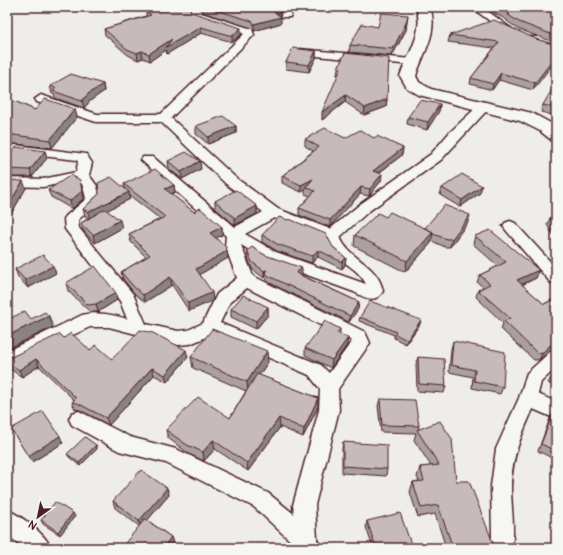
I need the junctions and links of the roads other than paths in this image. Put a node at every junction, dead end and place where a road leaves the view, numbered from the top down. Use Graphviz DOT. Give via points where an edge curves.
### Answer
graph roads {
  1 [pos="196,7"];
  2 [pos="423,7"];
  3 [pos="476,7"];
  4 [pos="527,40"];
  5 [pos="556,40"];
  6 [pos="556,48"];
  7 [pos="299,52"];
  8 [pos="412,62"];
  9 [pos="41,98"];
  10 [pos="484,107"];
  11 [pos="164,118"];
  12 [pos="556,135"];
  13 [pos="7,148"];
  14 [pos="148,160"];
  15 [pos="82,175"];
  16 [pos="7,182"];
  17 [pos="273,212"];
  18 [pos="510,226"];
  19 [pos="234,234"];
  20 [pos="332,236"];
  21 [pos="556,278"];
  22 [pos="246,280"];
  23 [pos="209,328"];
  24 [pos="140,329"];
  25 [pos="556,357"];
  26 [pos="7,359"];
  27 [pos="329,387"];
  28 [pos="528,398"];
  29 [pos="556,411"];
  30 [pos="79,419"];
  31 [pos="7,520"];
  32 [pos="308,544"];
  33 [pos="40,548"];
  34 [pos="501,548"];
  1 -- 11 [label="street" via="196,15 248,31 249,35"];
  2 -- 8 [label="main road" via="426,25 422,43"];
  3 -- 4 [label="street" via="499,25"];
  4 -- 5 [label="street"];
  4 -- 6 [label="street"];
  7 -- 8 [label="street"];
  8 -- 10 [label="main road" via="408,76 414,85 425,92"];
  9 -- 11 [label="street" via="96,118"];
  10 -- 12 [label="main road" via="526,117"];
  10 -- 20 [label="street" via="436,157 364,208"];
  11 -- 17 [label="street" via="230,181"];
  13 -- 15 [label="street" via="81,157 85,162"];
  14 -- 19 [label="street"];
  15 -- 16 [label="street" via="43,183"];
  15 -- 24 [label="street" via="90,186 93,200 71,219 72,230 127,298"];
  17 -- 19 [label="street"];
  17 -- 20 [label="street"];
  18 -- 21 [label="street"];
  19 -- 20 [label="street" via="271,256 360,288 370,294 375,291 375,284 337,249"];
  19 -- 22 [label="street" via="232,246"];
  22 -- 23 [label="street" via="223,298"];
  22 -- 27 [label="street" via="359,337 361,343"];
  23 -- 24 [label="street" via="190,337 178,338"];
  23 -- 27 [label="street" via="218,329 316,370"];
  24 -- 26 [label="street" via="109,321 88,320"];
  25 -- 28 [label="street" via="533,378"];
  27 -- 32 [label="street" via="329,410 304,505"];
  28 -- 29 [label="street"];
  28 -- 34 [label="street" via="506,449 501,486"];
  30 -- 32 [label="street" via="126,445 169,455 261,500"];
  31 -- 33 [label="street"];
}
